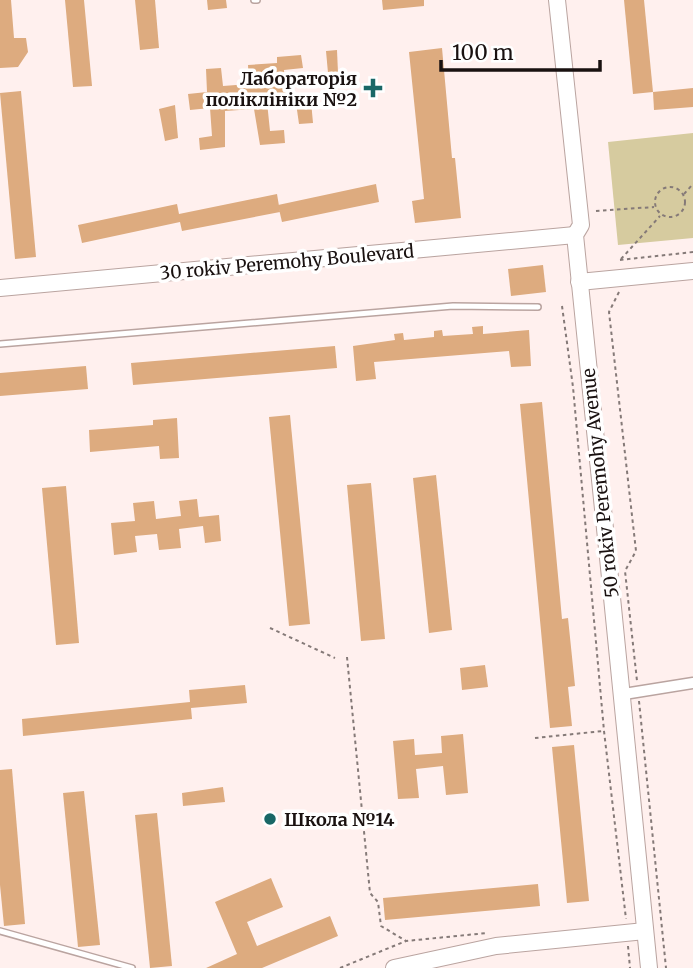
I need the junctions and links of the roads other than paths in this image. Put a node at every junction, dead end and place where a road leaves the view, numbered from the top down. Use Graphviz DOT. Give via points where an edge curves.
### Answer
graph roads {
  1 [pos="557,0"];
  2 [pos="575,235"];
  3 [pos="693,271"];
  4 [pos="579,282"];
  5 [pos="0,288"];
  6 [pos="538,307"];
  7 [pos="0,344"];
  8 [pos="693,683"];
  9 [pos="631,693"];
  10 [pos="0,931"];
  11 [pos="645,931"];
  12 [pos="132,968"];
  13 [pos="394,968"];
  14 [pos="649,968"];
  1 -- 2 [label="main road, 50 rokiv Peremohy Avenue" via="581,225"];
  2 -- 4 [label="main road, 50 rokiv Peremohy Avenue"];
  2 -- 5 [label="main road, 30 rokiv Peremohy Boulevard"];
  3 -- 4 [label="main road"];
  4 -- 9 [label="main road, 50 rokiv Peremohy Avenue"];
  6 -- 7 [label="lane" via="453,306"];
  8 -- 9 [label="street"];
  9 -- 11 [label="main road, 50 rokiv Peremohy Avenue"];
  10 -- 12 [label="lane"];
  11 -- 13 [label="main road" via="496,946"];
  11 -- 14 [label="main road, 50 rokiv Peremohy Avenue"];
}
